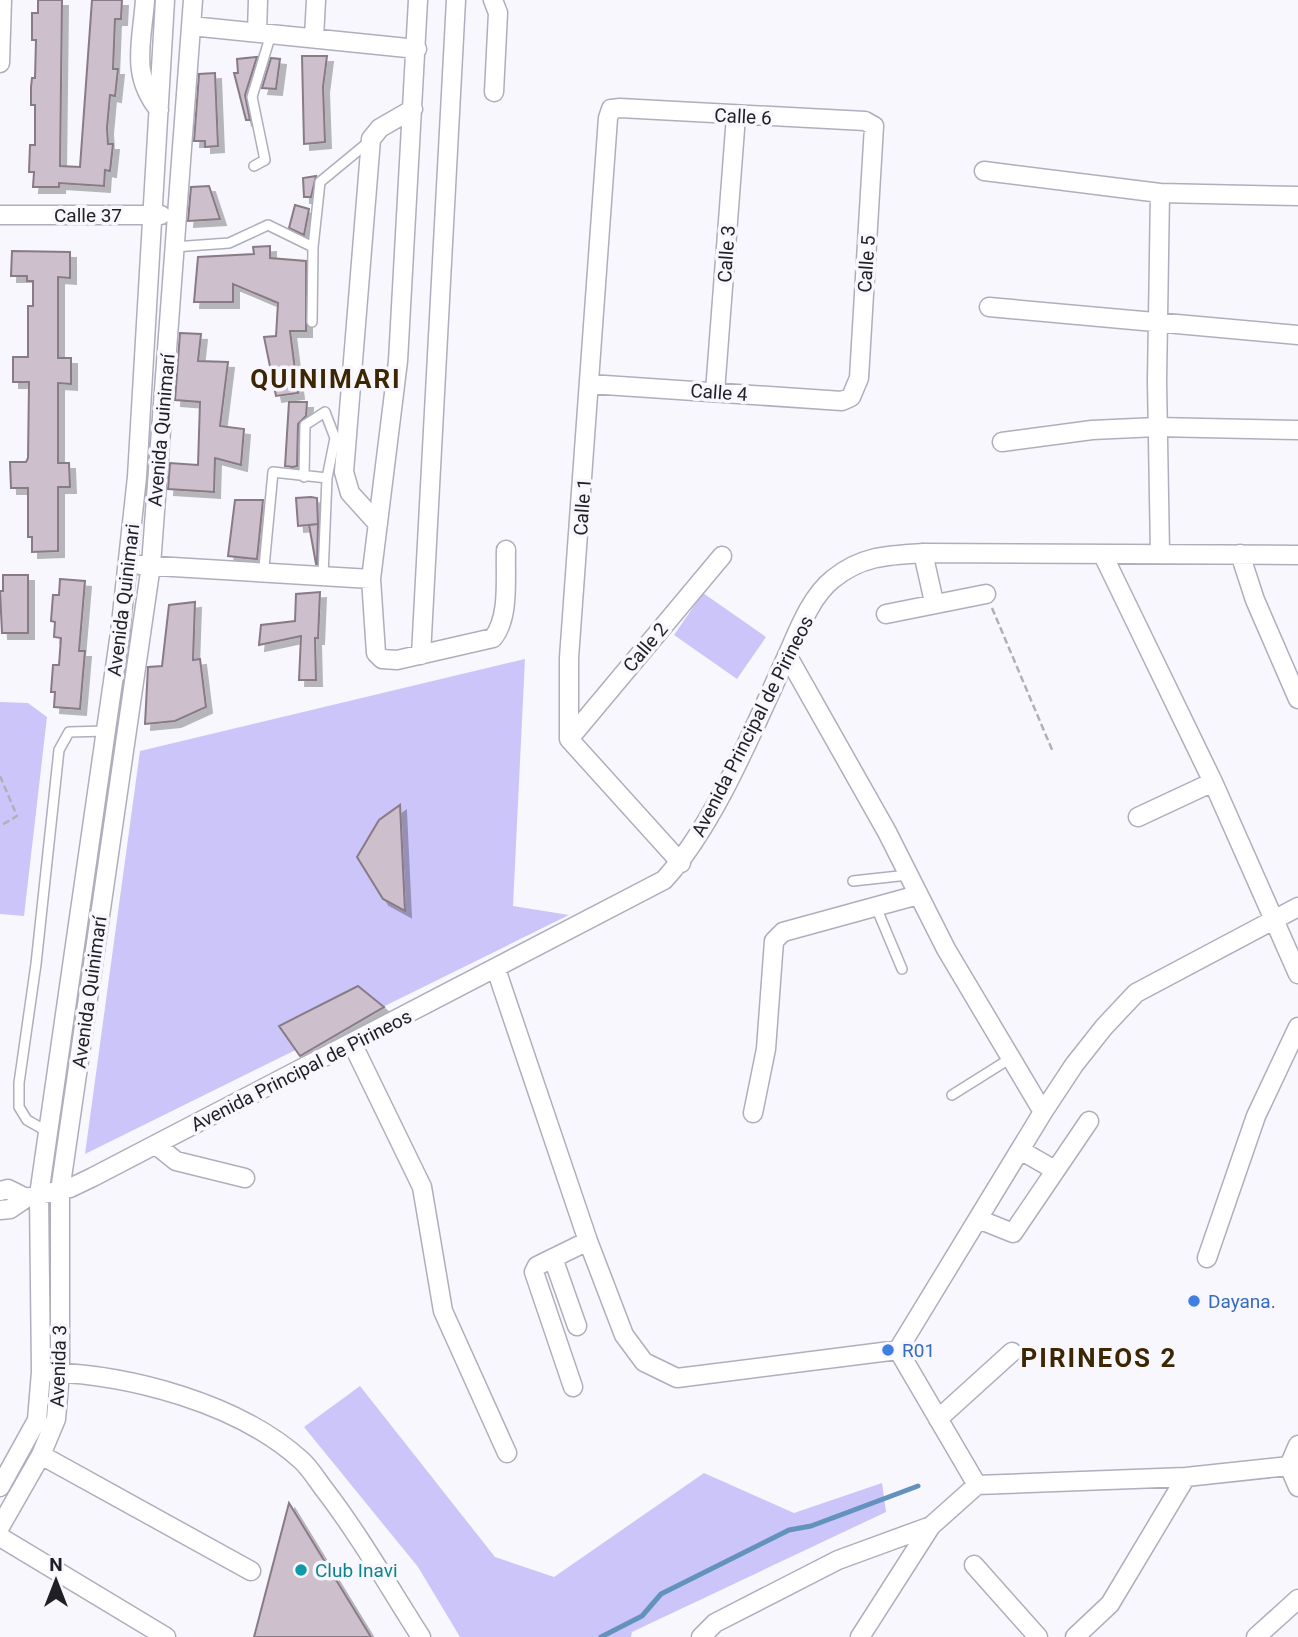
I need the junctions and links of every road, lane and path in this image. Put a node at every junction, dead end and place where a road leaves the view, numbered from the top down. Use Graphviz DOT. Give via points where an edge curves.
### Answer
graph roads {
  1 [pos="2,0"];
  2 [pos="145,0"];
  3 [pos="165,0"];
  4 [pos="193,0"];
  5 [pos="258,0"];
  6 [pos="316,0"];
  7 [pos="418,0"];
  8 [pos="456,0"];
  9 [pos="493,0"];
  10 [pos="191,26"];
  11 [pos="264,33"];
  12 [pos="314,38"];
  13 [pos="417,49"];
  14 [pos="0,63"];
  15 [pos="494,92"];
  16 [pos="413,109"];
  17 [pos="611,109"];
  18 [pos="159,110"];
  19 [pos="736,116"];
  20 [pos="874,126"];
  21 [pos="372,139"];
  22 [pos="254,166"];
  23 [pos="984,171"];
  24 [pos="1160,193"];
  25 [pos="1298,196"];
  26 [pos="0,215"];
  27 [pos="153,215"];
  28 [pos="176,215"];
  29 [pos="174,247"];
  30 [pos="313,247"];
  31 [pos="989,307"];
  32 [pos="312,322"];
  33 [pos="1157,324"];
  34 [pos="1298,335"];
  35 [pos="590,384"];
  36 [pos="715,392"];
  37 [pos="848,400"];
  38 [pos="1157,426"];
  39 [pos="1298,430"];
  40 [pos="1002,442"];
  41 [pos="304,477"];
  42 [pos="327,478"];
  43 [pos="378,524"];
  44 [pos="506,550"];
  45 [pos="923,553"];
  46 [pos="1160,553"];
  47 [pos="1240,554"];
  48 [pos="1103,555"];
  49 [pos="1298,555"];
  50 [pos="722,556"];
  51 [pos="128,564"];
  52 [pos="151,565"];
  53 [pos="264,567"];
  54 [pos="323,576"];
  55 [pos="371,579"];
  56 [pos="986,594"];
  57 [pos="934,602"];
  58 [pos="886,614"];
  59 [pos="421,655"];
  60 [pos="787,655"];
  61 [pos="1298,699"];
  62 [pos="106,731"];
  63 [pos="569,738"];
  64 [pos="1053,752"];
  65 [pos="0,776"];
  66 [pos="1213,782"];
  67 [pos="1138,817"];
  68 [pos="0,827"];
  69 [pos="681,863"];
  70 [pos="908,874"];
  71 [pos="853,881"];
  72 [pos="918,895"];
  73 [pos="876,906"];
  74 [pos="1298,906"];
  75 [pos="1275,917"];
  76 [pos="496,969"];
  77 [pos="902,969"];
  78 [pos="1298,974"];
  79 [pos="1298,1027"];
  80 [pos="352,1043"];
  81 [pos="1012,1058"];
  82 [pos="952,1095"];
  83 [pos="1043,1112"];
  84 [pos="753,1113"];
  85 [pos="1089,1121"];
  86 [pos="48,1132"];
  87 [pos="156,1145"];
  88 [pos="1020,1150"];
  89 [pos="1053,1169"];
  90 [pos="246,1178"];
  91 [pos="0,1191"];
  92 [pos="60,1191"];
  93 [pos="33,1197"];
  94 [pos="0,1210"];
  95 [pos="978,1219"];
  96 [pos="588,1241"];
  97 [pos="553,1258"];
  98 [pos="1208,1258"];
  99 [pos="577,1326"];
  100 [pos="898,1350"];
  101 [pos="1012,1352"];
  102 [pos="41,1372"];
  103 [pos="60,1373"];
  104 [pos="573,1387"];
  105 [pos="939,1419"];
  106 [pos="1298,1445"];
  107 [pos="507,1453"];
  108 [pos="41,1455"];
  109 [pos="1289,1466"];
  110 [pos="1186,1477"];
  111 [pos="977,1485"];
  112 [pos="0,1487"];
  113 [pos="1298,1487"];
  114 [pos="0,1527"];
  115 [pos="931,1527"];
  116 [pos="0,1537"];
  117 [pos="974,1565"];
  118 [pos="251,1571"];
  119 [pos="1298,1599"];
  120 [pos="166,1637"];
  121 [pos="421,1637"];
  122 [pos="701,1637"];
  123 [pos="860,1637"];
  124 [pos="1038,1637"];
  125 [pos="1075,1637"];
  126 [pos="1256,1637"];
  1 -- 14 [label="street"];
  2 -- 18 [label="street" via="140,79"];
  3 -- 18 [label="street, Avenida Quinimari"];
  4 -- 10 [label="street, Avenida Quinimarí"];
  5 -- 11 [label="street"];
  6 -- 12 [label="street"];
  7 -- 13 [label="street"];
  8 -- 59 [label="street"];
  9 -- 15 [label="street" via="498,13"];
  10 -- 11 [label="street"];
  10 -- 28 [label="street, Avenida Quinimarí"];
  11 -- 12 [label="street"];
  11 -- 22 [label="lane" via="251,97 265,160"];
  12 -- 13 [label="street"];
  13 -- 16 [label="street"];
  16 -- 21 [label="street" via="380,128"];
  16 -- 43 [label="street" via="398,361"];
  17 -- 19 [label="street, Calle 6"];
  17 -- 35 [label="street, Calle 1"];
  18 -- 27 [label="street, Avenida Quinimari"];
  19 -- 20 [label="street, Calle 6" via="865,121"];
  19 -- 36 [label="street, Calle 3"];
  20 -- 37 [label="street, Calle 5" via="859,378"];
  21 -- 30 [label="lane" via="320,182"];
  21 -- 43 [label="street" via="344,472 350,493"];
  23 -- 24 [label="street"];
  24 -- 25 [label="street"];
  24 -- 33 [label="street"];
  26 -- 27 [label="street, Calle 37"];
  27 -- 28 [label="street, Calle 37"];
  27 -- 51 [label="street, Avenida Quinimari"];
  28 -- 29 [label="street, Avenida Quinimarí"];
  29 -- 30 [label="lane" via="229,243 268,225"];
  29 -- 52 [label="street, Avenida Quinimarí"];
  30 -- 32 [label="lane"];
  31 -- 33 [label="street"];
  33 -- 34 [label="street"];
  33 -- 38 [label="street"];
  35 -- 36 [label="street, Calle 4"];
  35 -- 63 [label="street, Calle 1" via="569,658"];
  36 -- 37 [label="street, Calle 4"];
  38 -- 39 [label="street"];
  38 -- 40 [label="street"];
  38 -- 46 [label="street"];
  41 -- 42 [label="lane"];
  41 -- 42 [label="lane" via="305,425 325,412 335,438"];
  41 -- 53 [label="lane" via="273,472"];
  42 -- 54 [label="lane"];
  43 -- 55 [label="street"];
  44 -- 59 [label="street" via="501,629 493,638"];
  45 -- 48 [label="street, Avenida Principal de Pirineos"];
  45 -- 57 [label="street"];
  45 -- 60 [label="street, Avenida Principal de Pirineos" via="871,557 830,580"];
  46 -- 47 [label="street, Avenida Principal de Pirineos"];
  46 -- 48 [label="street, Avenida Principal de Pirineos"];
  47 -- 49 [label="street, Avenida Principal de Pirineos"];
  47 -- 61 [label="street"];
  48 -- 66 [label="street"];
  50 -- 63 [label="street, Calle 2"];
  51 -- 52 [label="street"];
  51 -- 62 [label="street, Avenida Quinimari"];
  52 -- 54 [label="street"];
  52 -- 92 [label="street, Avenida Quinimarí"];
  54 -- 55 [label="street"];
  55 -- 59 [label="street" via="376,653 390,660"];
  56 -- 57 [label="street"];
  56 -- 64 [label="path"];
  57 -- 58 [label="street"];
  60 -- 69 [label="street, Avenida Principal de Pirineos" via="714,808"];
  60 -- 70 [label="street"];
  62 -- 86 [label="street, Avenida Quinimari"];
  62 -- 86 [label="lane" via="69,732 60,750 19,1083 19,1107 27,1120"];
  63 -- 69 [label="street"];
  65 -- 68 [label="path" via="17,816"];
  66 -- 67 [label="street"];
  66 -- 75 [label="street"];
  69 -- 76 [label="street, Avenida Principal de Pirineos" via="664,880"];
  70 -- 71 [label="lane"];
  70 -- 72 [label="street"];
  72 -- 73 [label="street"];
  72 -- 81 [label="street"];
  73 -- 77 [label="lane"];
  73 -- 84 [label="street" via="783,932 774,941 766,1049"];
  74 -- 75 [label="street"];
  75 -- 78 [label="street"];
  75 -- 83 [label="street" via="1136,993 1073,1065"];
  76 -- 80 [label="street, Avenida Principal de Pirineos"];
  76 -- 96 [label="street"];
  79 -- 98 [label="street" via="1256,1116"];
  80 -- 87 [label="street, Avenida Principal de Pirineos"];
  80 -- 107 [label="street" via="422,1187 443,1311"];
  81 -- 82 [label="lane"];
  81 -- 83 [label="street"];
  83 -- 88 [label="street"];
  85 -- 89 [label="street"];
  86 -- 93 [label="street, Avenida Quinimari"];
  87 -- 90 [label="street" via="176,1161"];
  87 -- 92 [label="street, Avenida Principal de Pirineos"];
  88 -- 89 [label="street"];
  88 -- 95 [label="street"];
  89 -- 95 [label="street" via="1013,1233"];
  91 -- 93 [label="street, Avenida Principal de Pirineos"];
  92 -- 93 [label="street, Avenida Principal de Pirineos"];
  92 -- 103 [label="street, Avenida 3"];
  93 -- 94 [label="street, Avenida Principal de Pirineos"];
  93 -- 102 [label="street, Avenida 3"];
  95 -- 100 [label="street"];
  96 -- 97 [label="street"];
  96 -- 100 [label="street" via="624,1335 644,1362 677,1378"];
  97 -- 99 [label="street"];
  97 -- 104 [label="street" via="534,1272"];
  100 -- 105 [label="street"];
  101 -- 105 [label="street"];
  102 -- 103 [label="street"];
  102 -- 112 [label="street, Avenida 3" via="37,1420"];
  103 -- 108 [label="street, Avenida 3" via="56,1419"];
  103 -- 121 [label="street" via="129,1380 177,1395 251,1425 302,1460 342,1512"];
  105 -- 111 [label="street"];
  106 -- 109 [label="street"];
  108 -- 114 [label="street, Avenida 3"];
  108 -- 118 [label="street"];
  109 -- 110 [label="street"];
  109 -- 113 [label="street"];
  110 -- 111 [label="street"];
  110 -- 125 [label="street" via="1110,1604"];
  111 -- 115 [label="street"];
  115 -- 122 [label="street" via="838,1560 715,1623"];
  115 -- 123 [label="street"];
  116 -- 120 [label="street"];
  117 -- 124 [label="street"];
  119 -- 126 [label="street"];
}
